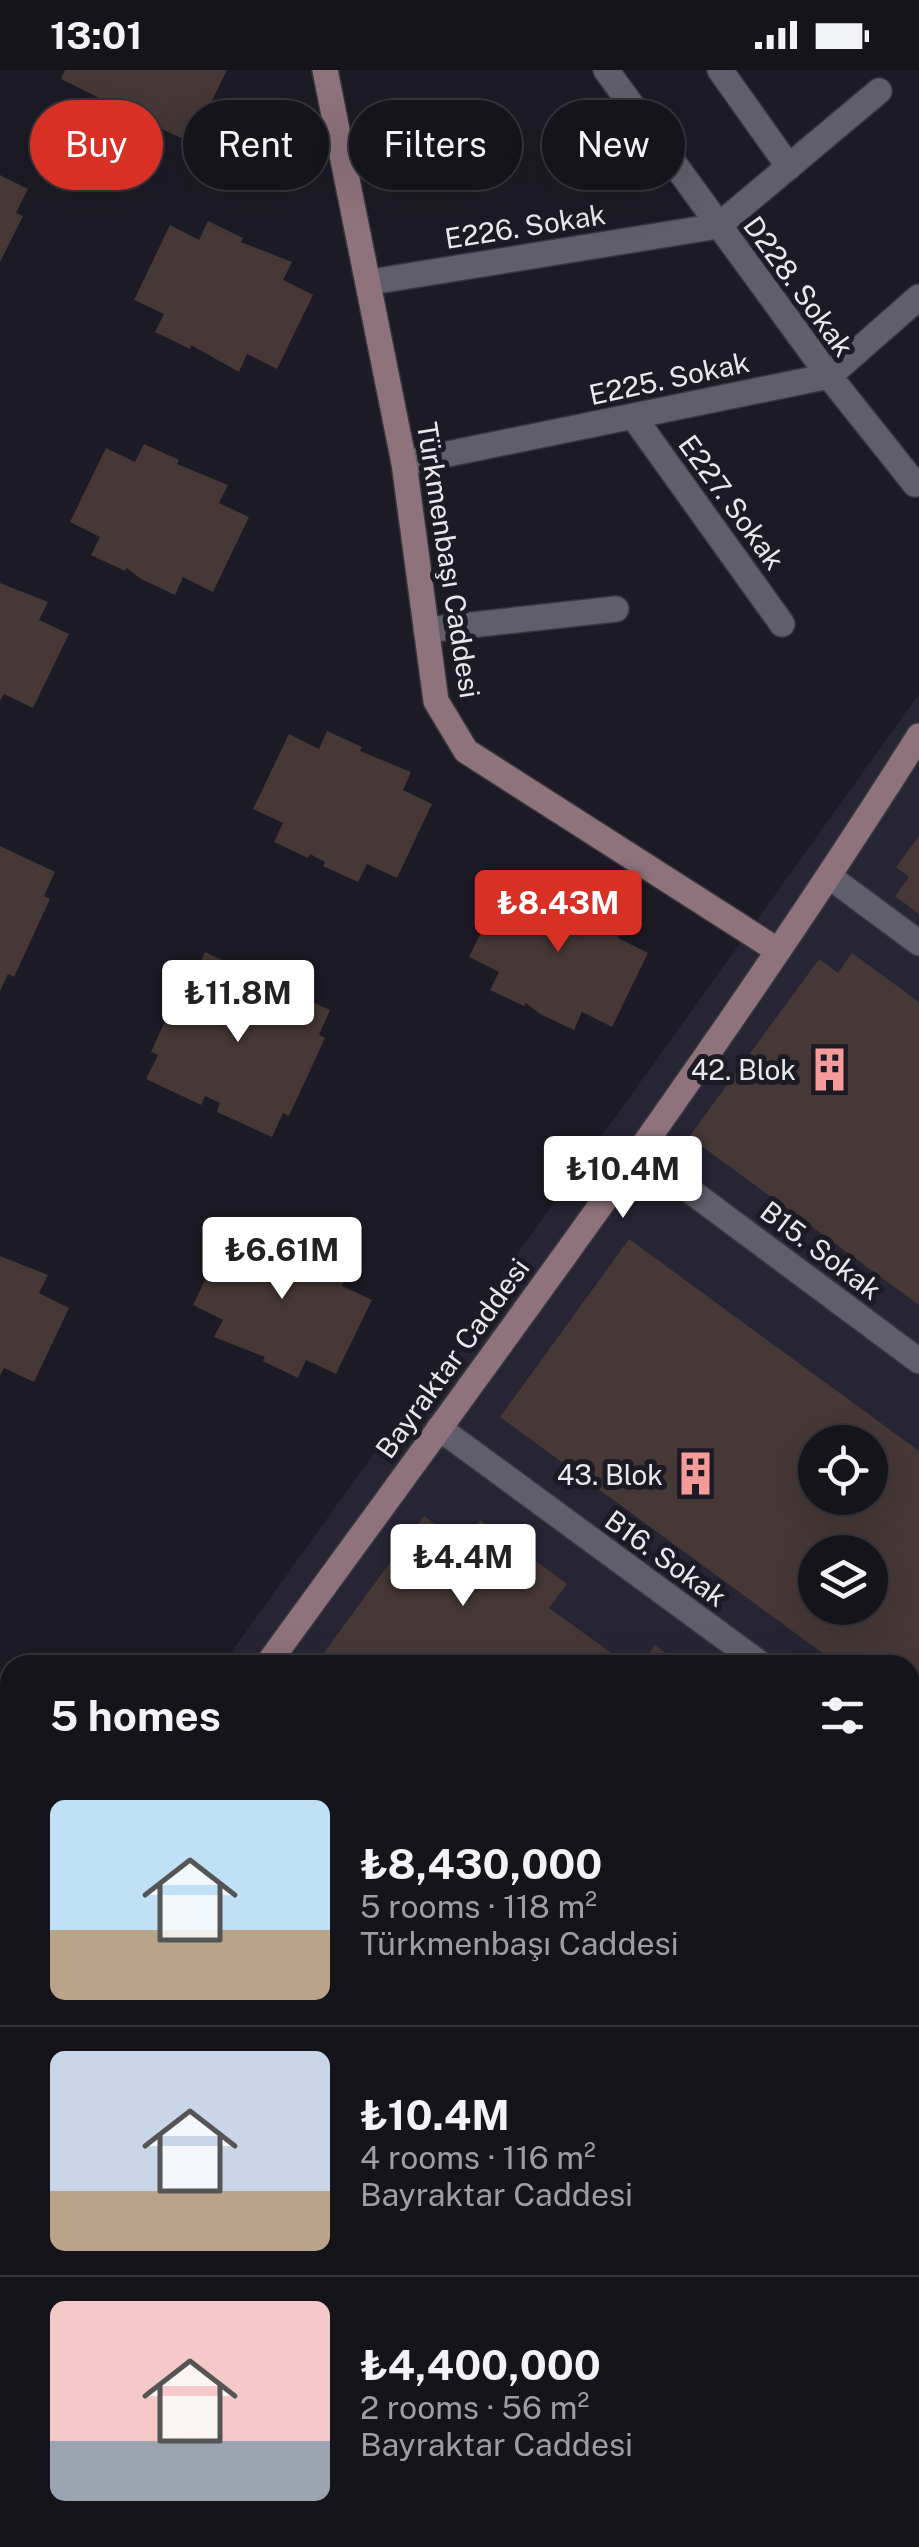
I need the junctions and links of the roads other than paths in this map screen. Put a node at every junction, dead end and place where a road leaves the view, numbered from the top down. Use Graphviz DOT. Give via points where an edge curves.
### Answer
graph roads {
  1 [pos="325,70"];
  2 [pos="606,70"];
  3 [pos="720,70"];
  4 [pos="880,91"];
  5 [pos="789,166"];
  6 [pos="718,226"];
  7 [pos="371,282"];
  8 [pos="919,297"];
  9 [pos="829,376"];
  10 [pos="632,416"];
  11 [pos="404,462"];
  12 [pos="915,484"];
  13 [pos="616,610"];
  14 [pos="782,624"];
  15 [pos="426,630"];
  16 [pos="919,736"];
  17 [pos="830,878"];
  18 [pos="919,942"];
  19 [pos="777,950"];
  20 [pos="638,1152"];
  21 [pos="919,1361"];
  22 [pos="439,1428"];
  23 [pos="273,1655"];
  24 [pos="748,1655"];
  1 -- 7 [label="main road, Türkmenbaşı Caddesi"];
  2 -- 6 [label="street, D228. Sokak"];
  3 -- 5 [label="street"];
  4 -- 5 [label="street"];
  5 -- 6 [label="street"];
  6 -- 7 [label="street, E226. Sokak"];
  6 -- 9 [label="street, D228. Sokak"];
  7 -- 11 [label="main road, Türkmenbaşı Caddesi"];
  8 -- 9 [label="street, E225. Sokak"];
  9 -- 10 [label="street, E225. Sokak"];
  9 -- 12 [label="street, D228. Sokak"];
  10 -- 11 [label="street, E225. Sokak"];
  10 -- 14 [label="street, E227. Sokak"];
  11 -- 15 [label="main road, Türkmenbaşı Caddesi"];
  13 -- 15 [label="street"];
  15 -- 19 [label="main road, Türkmenbaşı Caddesi" via="436,701 466,751"];
  16 -- 17 [label="main road, Bayraktar Caddesi"];
  17 -- 18 [label="street"];
  17 -- 19 [label="main road, Bayraktar Caddesi"];
  19 -- 20 [label="main road, Bayraktar Caddesi"];
  20 -- 21 [label="street, B15. Sokak"];
  20 -- 22 [label="main road, Bayraktar Caddesi"];
  22 -- 23 [label="main road, Bayraktar Caddesi"];
  22 -- 24 [label="street, B16. Sokak"];
}
